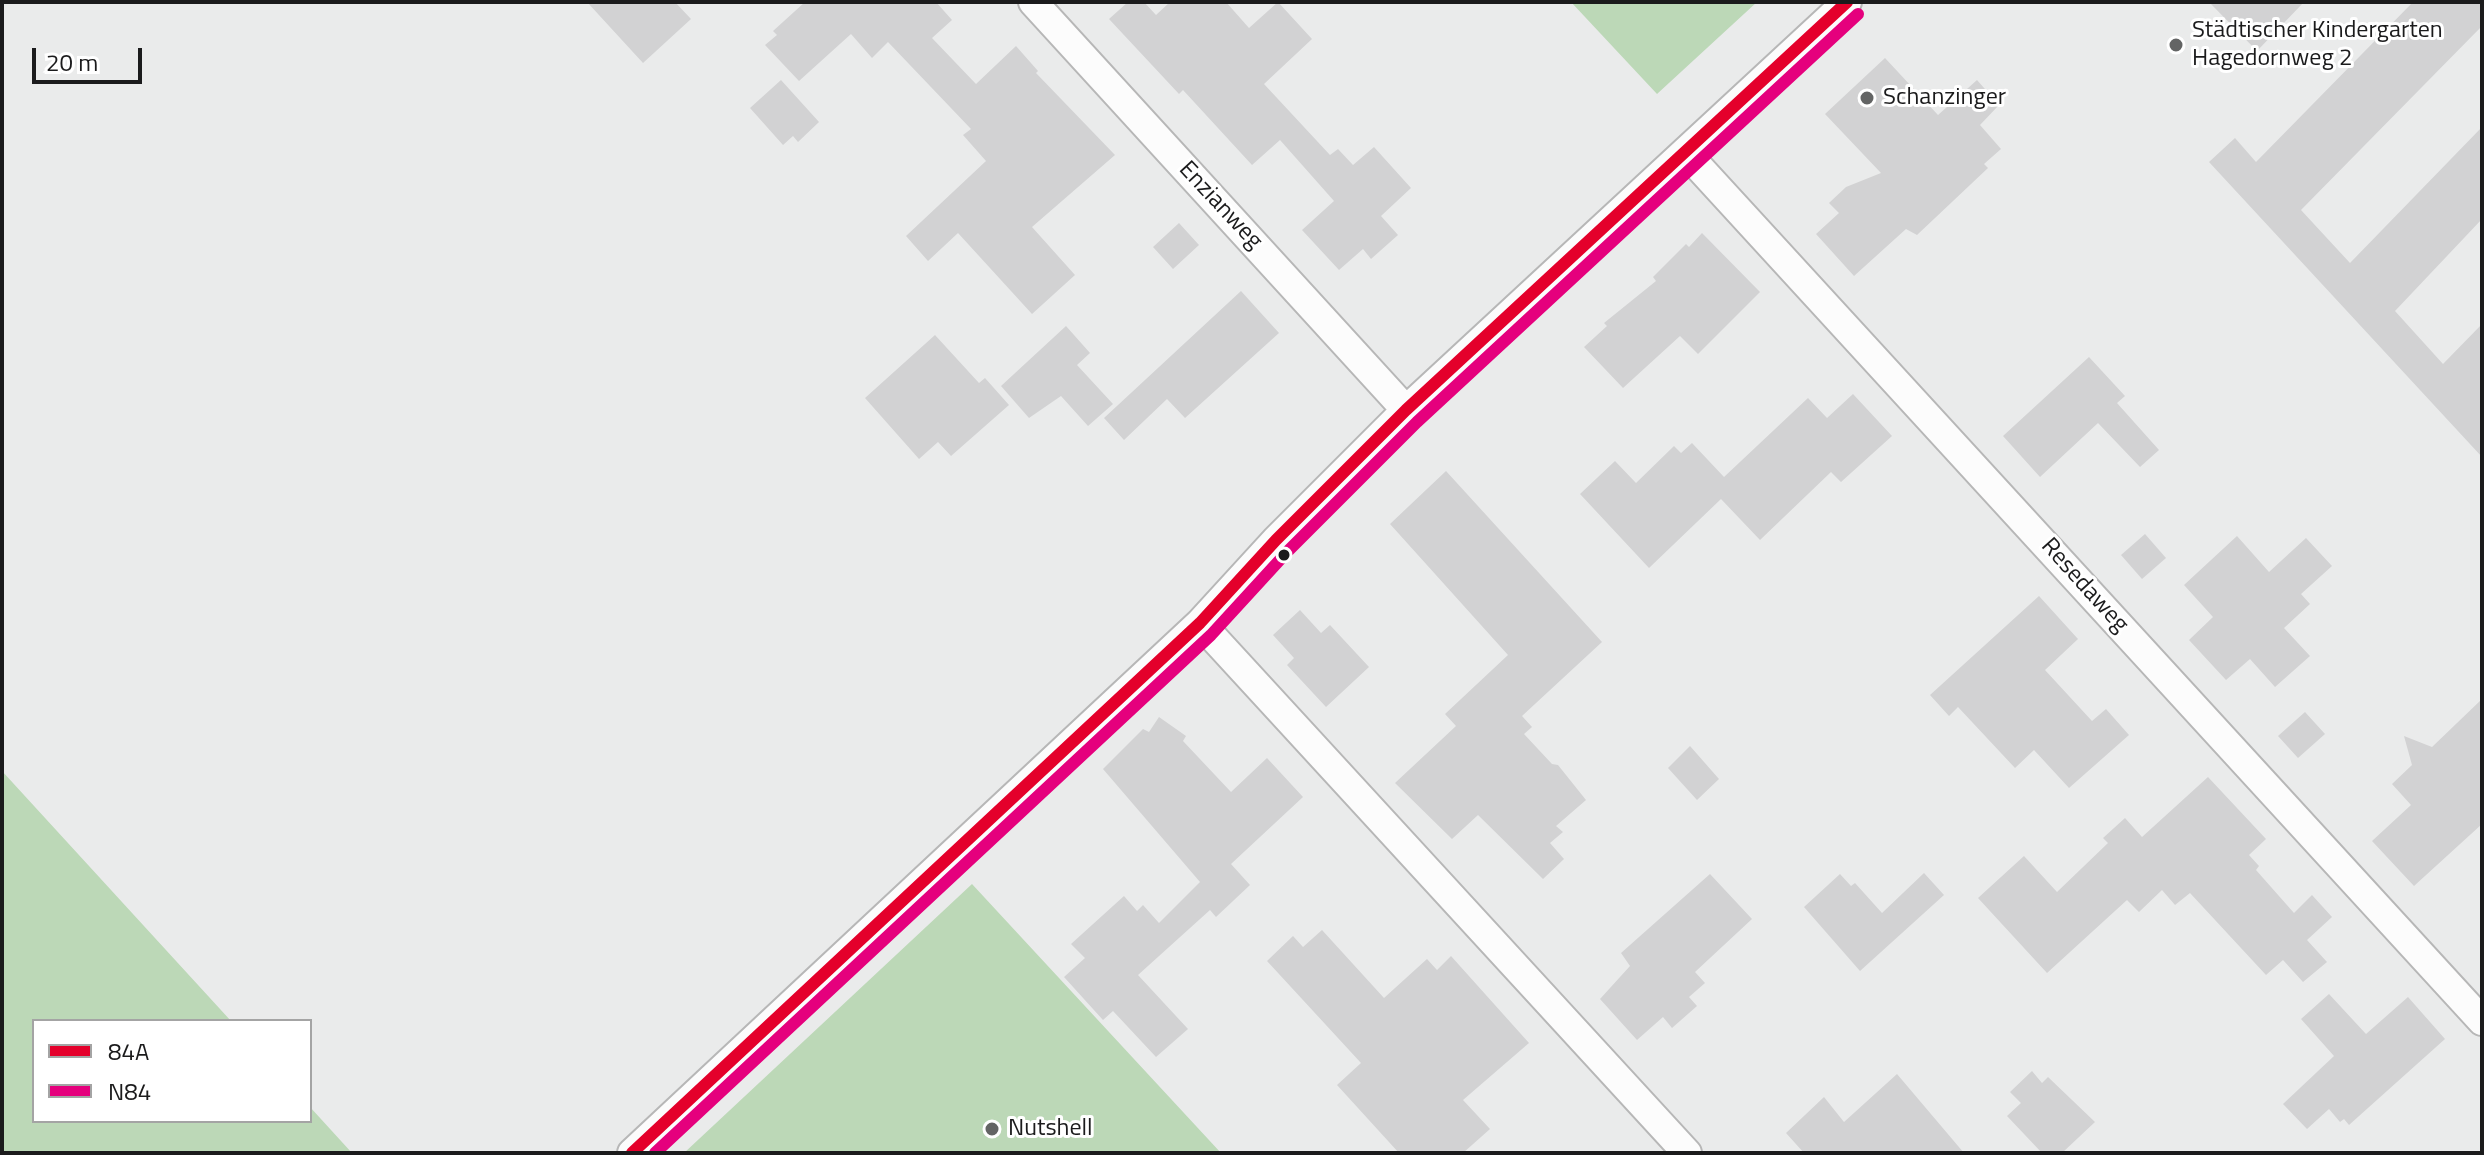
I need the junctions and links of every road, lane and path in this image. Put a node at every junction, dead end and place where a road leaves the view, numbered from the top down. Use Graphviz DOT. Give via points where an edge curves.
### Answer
graph roads {
  1 [pos="1033,2"];
  2 [pos="1847,2"];
  3 [pos="1686,153"];
  4 [pos="1406,410"];
  5 [pos="1200,623"];
  6 [pos="2482,1021"];
  7 [pos="632,1153"];
  8 [pos="1687,1153"];
  1 -- 4 [label="street, Enzianweg"];
  2 -- 3 [label="street"];
  3 -- 4 [label="street"];
  3 -- 6 [label="street, Resedaweg"];
  4 -- 5 [label="street"];
  5 -- 7 [label="street"];
  5 -- 8 [label="street"];
}
